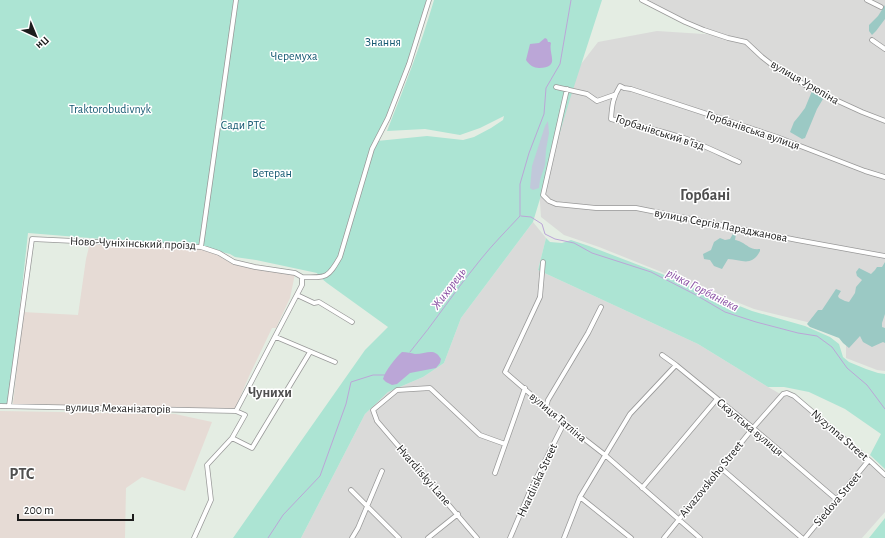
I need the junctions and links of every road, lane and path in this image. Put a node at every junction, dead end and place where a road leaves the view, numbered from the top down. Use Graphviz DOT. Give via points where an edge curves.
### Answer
graph roads {
  1 [pos="236,0"];
  2 [pos="429,0"];
  3 [pos="642,0"];
  4 [pos="867,0"];
  5 [pos="881,7"];
  6 [pos="872,40"];
  7 [pos="885,50"];
  8 [pos="556,86"];
  9 [pos="620,86"];
  10 [pos="567,89"];
  11 [pos="614,95"];
  12 [pos="885,121"];
  13 [pos="739,162"];
  14 [pos="885,177"];
  15 [pos="201,248"];
  16 [pos="885,256"];
  17 [pos="543,262"];
  18 [pos="302,277"];
  19 [pos="297,295"];
  20 [pos="601,307"];
  21 [pos="352,322"];
  22 [pos="276,336"];
  23 [pos="310,352"];
  24 [pos="662,355"];
  25 [pos="335,362"];
  26 [pos="676,365"];
  27 [pos="525,388"];
  28 [pos="794,396"];
  29 [pos="717,400"];
  30 [pos="0,406"];
  31 [pos="9,406"];
  32 [pos="546,407"];
  33 [pos="236,411"];
  34 [pos="564,423"];
  35 [pos="752,428"];
  36 [pos="232,438"];
  37 [pos="505,444"];
  38 [pos="605,455"];
  39 [pos="870,460"];
  40 [pos="721,468"];
  41 [pos="382,471"];
  42 [pos="495,472"];
  43 [pos="885,475"];
  44 [pos="642,488"];
  45 [pos="351,490"];
  46 [pos="580,497"];
  47 [pos="837,500"];
  48 [pos="367,506"];
  49 [pos="458,514"];
  50 [pos="678,519"];
  51 [pos="194,538"];
  52 [pos="352,538"];
  53 [pos="399,538"];
  54 [pos="428,538"];
  55 [pos="477,538"];
  56 [pos="510,538"];
  57 [pos="564,538"];
  58 [pos="631,538"];
  59 [pos="664,538"];
  60 [pos="700,538"];
  61 [pos="802,538"];
  62 [pos="805,538"];
  1 -- 15 [label="street, Ново-Чуніхінський проїзд"];
  2 -- 18 [label="street" via="388,118 372,149 340,257 329,274 320,278"];
  3 -- 12 [label="street, вулиця Урюпіна" via="704,30 746,42 784,73 814,90"];
  4 -- 5 [label="street"];
  6 -- 7 [label="street"];
  8 -- 10 [label="street"];
  9 -- 11 [label="street, Горбанівський в'їзд"];
  9 -- 14 [label="street, Горбанівська вулиця" via="778,137"];
  10 -- 11 [label="street" via="587,94 597,101"];
  10 -- 16 [label="street, вулиця Сергія Параджанова" via="543,195 549,201 596,208 636,208"];
  11 -- 13 [label="street, Горбанівський в'їзд" via="611,119 684,138"];
  15 -- 18 [label="street" via="219,253 234,262 295,272"];
  15 -- 31 [label="street, Ново-Чуніхінський проїзд" via="32,239"];
  17 -- 27 [label="street, вулиця Татліна" via="540,297 505,372"];
  18 -- 19 [label="street" via="302,285"];
  19 -- 21 [label="street" via="314,303 318,302"];
  19 -- 22 [label="street"];
  20 -- 32 [label="street"];
  22 -- 23 [label="street"];
  22 -- 33 [label="street"];
  23 -- 25 [label="street"];
  23 -- 36 [label="street" via="252,448"];
  24 -- 26 [label="street, Скаутська вулиця"];
  26 -- 29 [label="street, Скаутська вулиця"];
  26 -- 38 [label="street" via="630,414"];
  27 -- 32 [label="street, вулиця Татліна"];
  27 -- 37 [label="street"];
  28 -- 35 [label="street, Aivazovskoho Street" via="783,394"];
  28 -- 39 [label="street, Nyzynna Street"];
  29 -- 35 [label="street, Скаутська вулиця"];
  29 -- 44 [label="street"];
  30 -- 31 [label="street, вулиця Механізаторів"];
  31 -- 33 [label="street, вулиця Механізаторів"];
  32 -- 34 [label="street, вулиця Татліна"];
  33 -- 36 [label="street" via="245,415"];
  34 -- 38 [label="street, вулиця Татліна"];
  34 -- 56 [label="street, Hvardiiska Street"];
  35 -- 40 [label="street, Aivazovskoho Street"];
  35 -- 47 [label="street, Скаутська вулиця"];
  36 -- 51 [label="street" via="207,465 211,500"];
  37 -- 42 [label="street"];
  37 -- 49 [label="street, Hvardiiskyi Lane" via="480,435 430,388 397,390 373,410 377,421"];
  38 -- 44 [label="street, вулиця Татліна"];
  38 -- 46 [label="street"];
  39 -- 43 [label="street, Nyzynna Street"];
  39 -- 47 [label="street, Siedova Street"];
  40 -- 50 [label="street, Aivazovskoho Street"];
  40 -- 61 [label="street"];
  41 -- 48 [label="street"];
  44 -- 50 [label="street, вулиця Татліна"];
  45 -- 48 [label="street"];
  46 -- 57 [label="street"];
  46 -- 58 [label="street"];
  47 -- 62 [label="street, Siedova Street"];
  48 -- 52 [label="street"];
  48 -- 53 [label="street"];
  49 -- 54 [label="street"];
  49 -- 55 [label="street, Hvardiiskyi Lane"];
  50 -- 59 [label="street, Aivazovskoho Street"];
  50 -- 60 [label="street, вулиця Татліна"];
}
